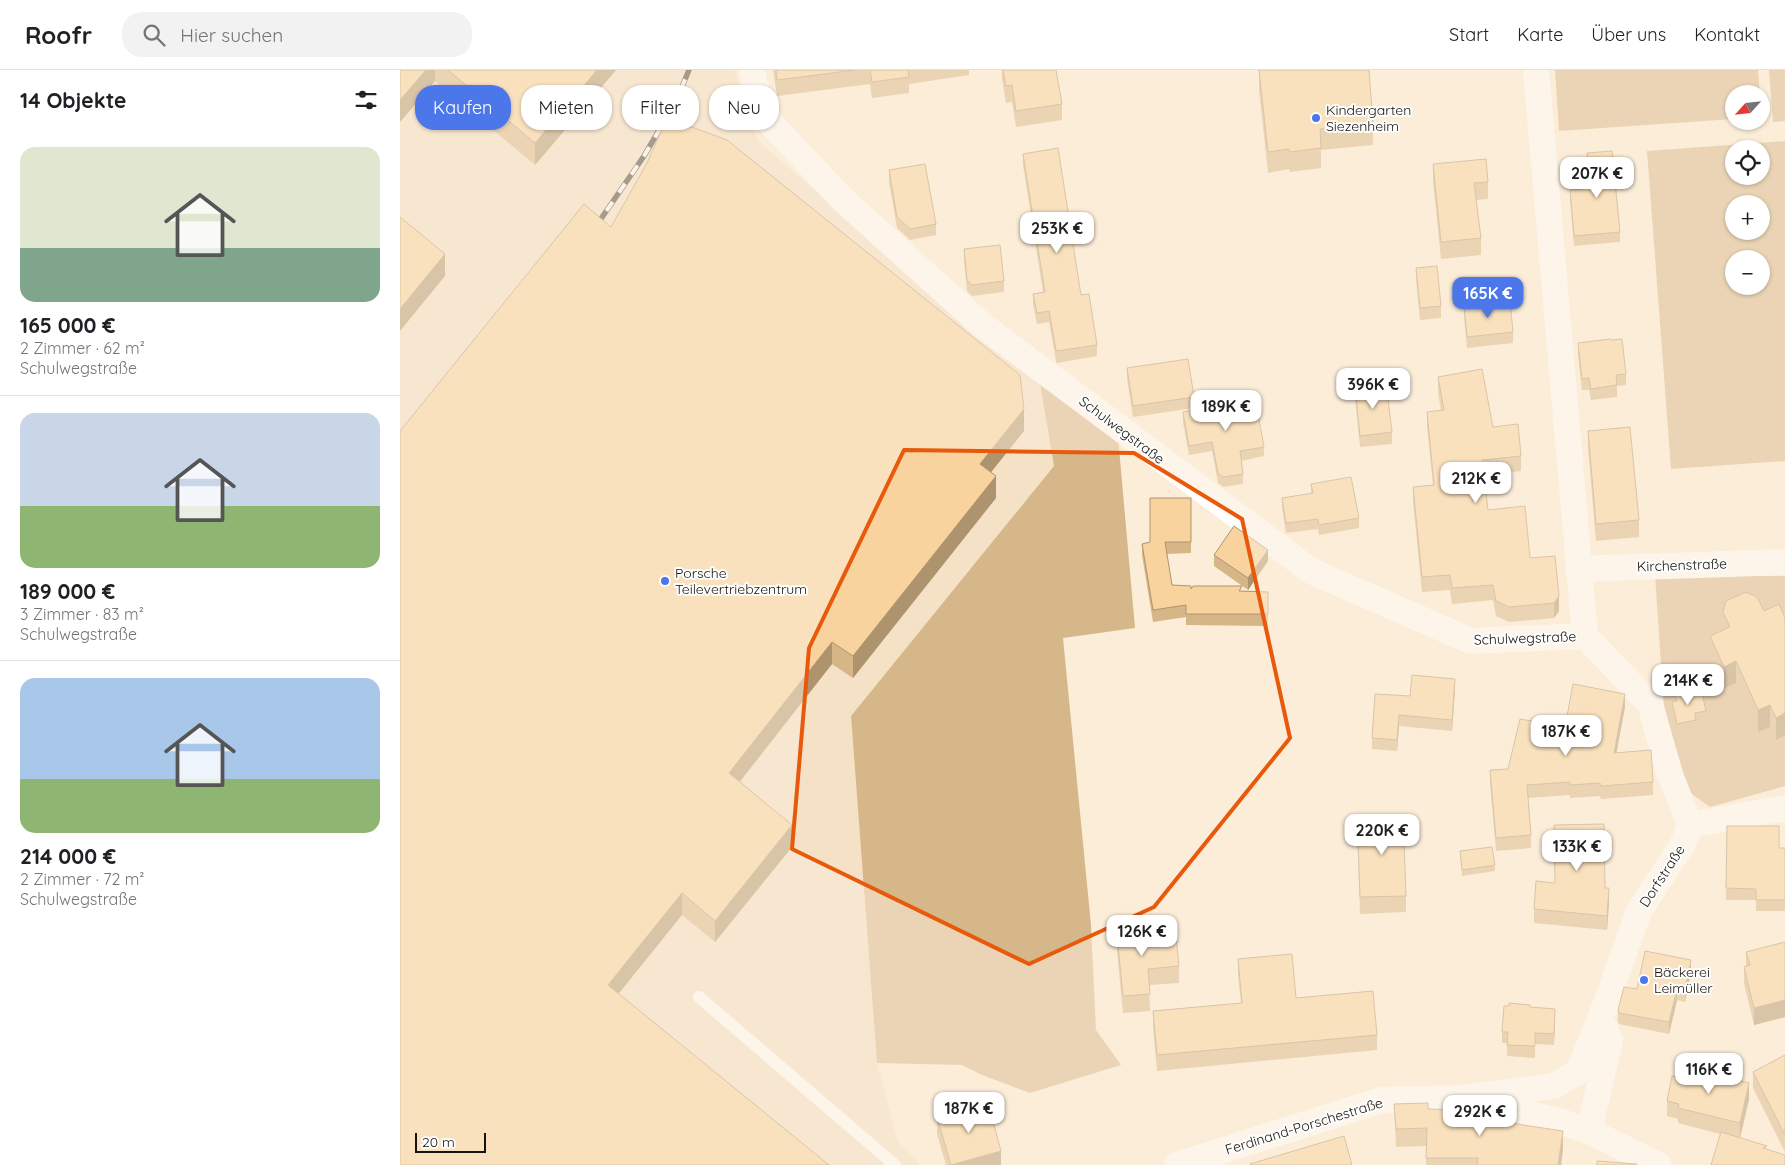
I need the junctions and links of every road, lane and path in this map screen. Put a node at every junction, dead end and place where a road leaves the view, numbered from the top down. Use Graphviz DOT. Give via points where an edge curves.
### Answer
graph roads {
  1 [pos="752,70"];
  2 [pos="1536,70"];
  3 [pos="1785,562"];
  4 [pos="1578,569"];
  5 [pos="1585,636"];
  6 [pos="1785,808"];
  7 [pos="1690,825"];
  8 [pos="699,996"];
  9 [pos="1600,1018"];
  10 [pos="1463,1098"];
  11 [pos="1589,1132"];
  12 [pos="895,1165"];
  13 [pos="1177,1165"];
  14 [pos="1658,1165"];
  1 -- 5 [label="street, Schulwegstraße" via="761,113 842,199 982,325 1311,572 1471,641"];
  2 -- 4 [label="street, Schulwegstraße"];
  3 -- 4 [label="street, Kirchenstraße"];
  4 -- 5 [label="street, Schulwegstraße"];
  5 -- 7 [label="street, Schulwegstraße" via="1650,704 1669,772"];
  6 -- 7 [label="street"];
  7 -- 9 [label="street, Dorfstraße" via="1684,842 1639,911"];
  8 -- 12 [label="lane"];
  9 -- 10 [label="street, Dorfstraße" via="1579,1071 1554,1086"];
  9 -- 11 [label="street" via="1610,1040"];
  10 -- 11 [label="street" via="1562,1122"];
  10 -- 13 [label="street, Ferdinand-Porschestraße" via="1382,1100"];
  11 -- 14 [label="street"];
}
